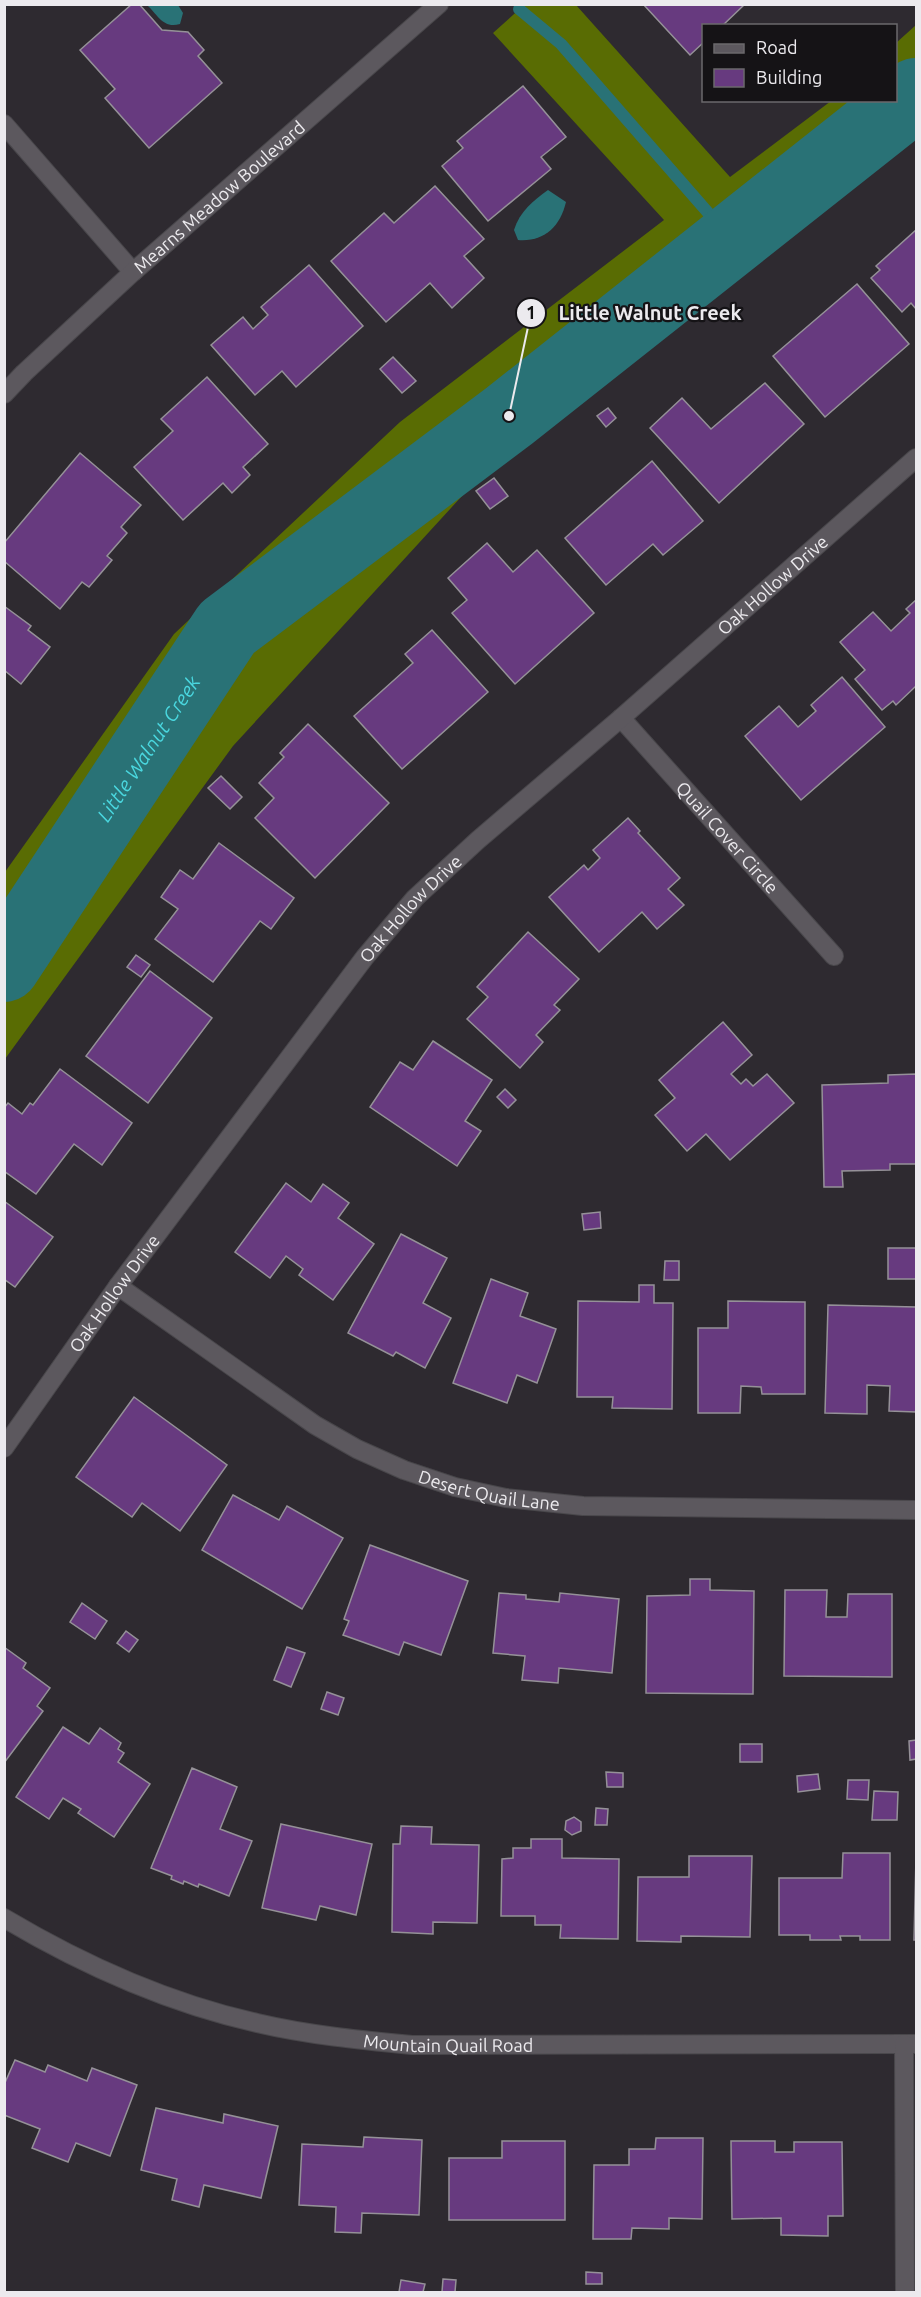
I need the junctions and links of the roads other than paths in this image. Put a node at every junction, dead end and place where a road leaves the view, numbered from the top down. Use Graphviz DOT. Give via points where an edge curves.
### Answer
graph roads {
  1 [pos="439,4"];
  2 [pos="4,124"];
  3 [pos="133,272"];
  4 [pos="4,394"];
  5 [pos="916,458"];
  6 [pos="621,718"];
  7 [pos="834,956"];
  8 [pos="118,1286"];
  9 [pos="4,1448"];
  10 [pos="916,1510"];
  11 [pos="4,1918"];
  12 [pos="910,2044"];
  13 [pos="905,2292"];
  1 -- 3 [label="street, Mearns Meadow Boulevard"];
  2 -- 3 [label="street"];
  3 -- 4 [label="street, Mearns Meadow Boulevard"];
  5 -- 6 [label="street, Oak Hollow Drive"];
  6 -- 7 [label="street, Quail Cover Circle"];
  6 -- 8 [label="street, Oak Hollow Drive" via="416,898 365,957"];
  8 -- 9 [label="street, Oak Hollow Drive"];
  8 -- 10 [label="street, Desert Quail Lane" via="315,1425 404,1470 455,1487 506,1498 583,1506"];
  11 -- 12 [label="street, Mountain Quail Road" via="111,1974 184,2002 257,2023 332,2037 412,2045"];
  12 -- 13 [label="street"];
}
